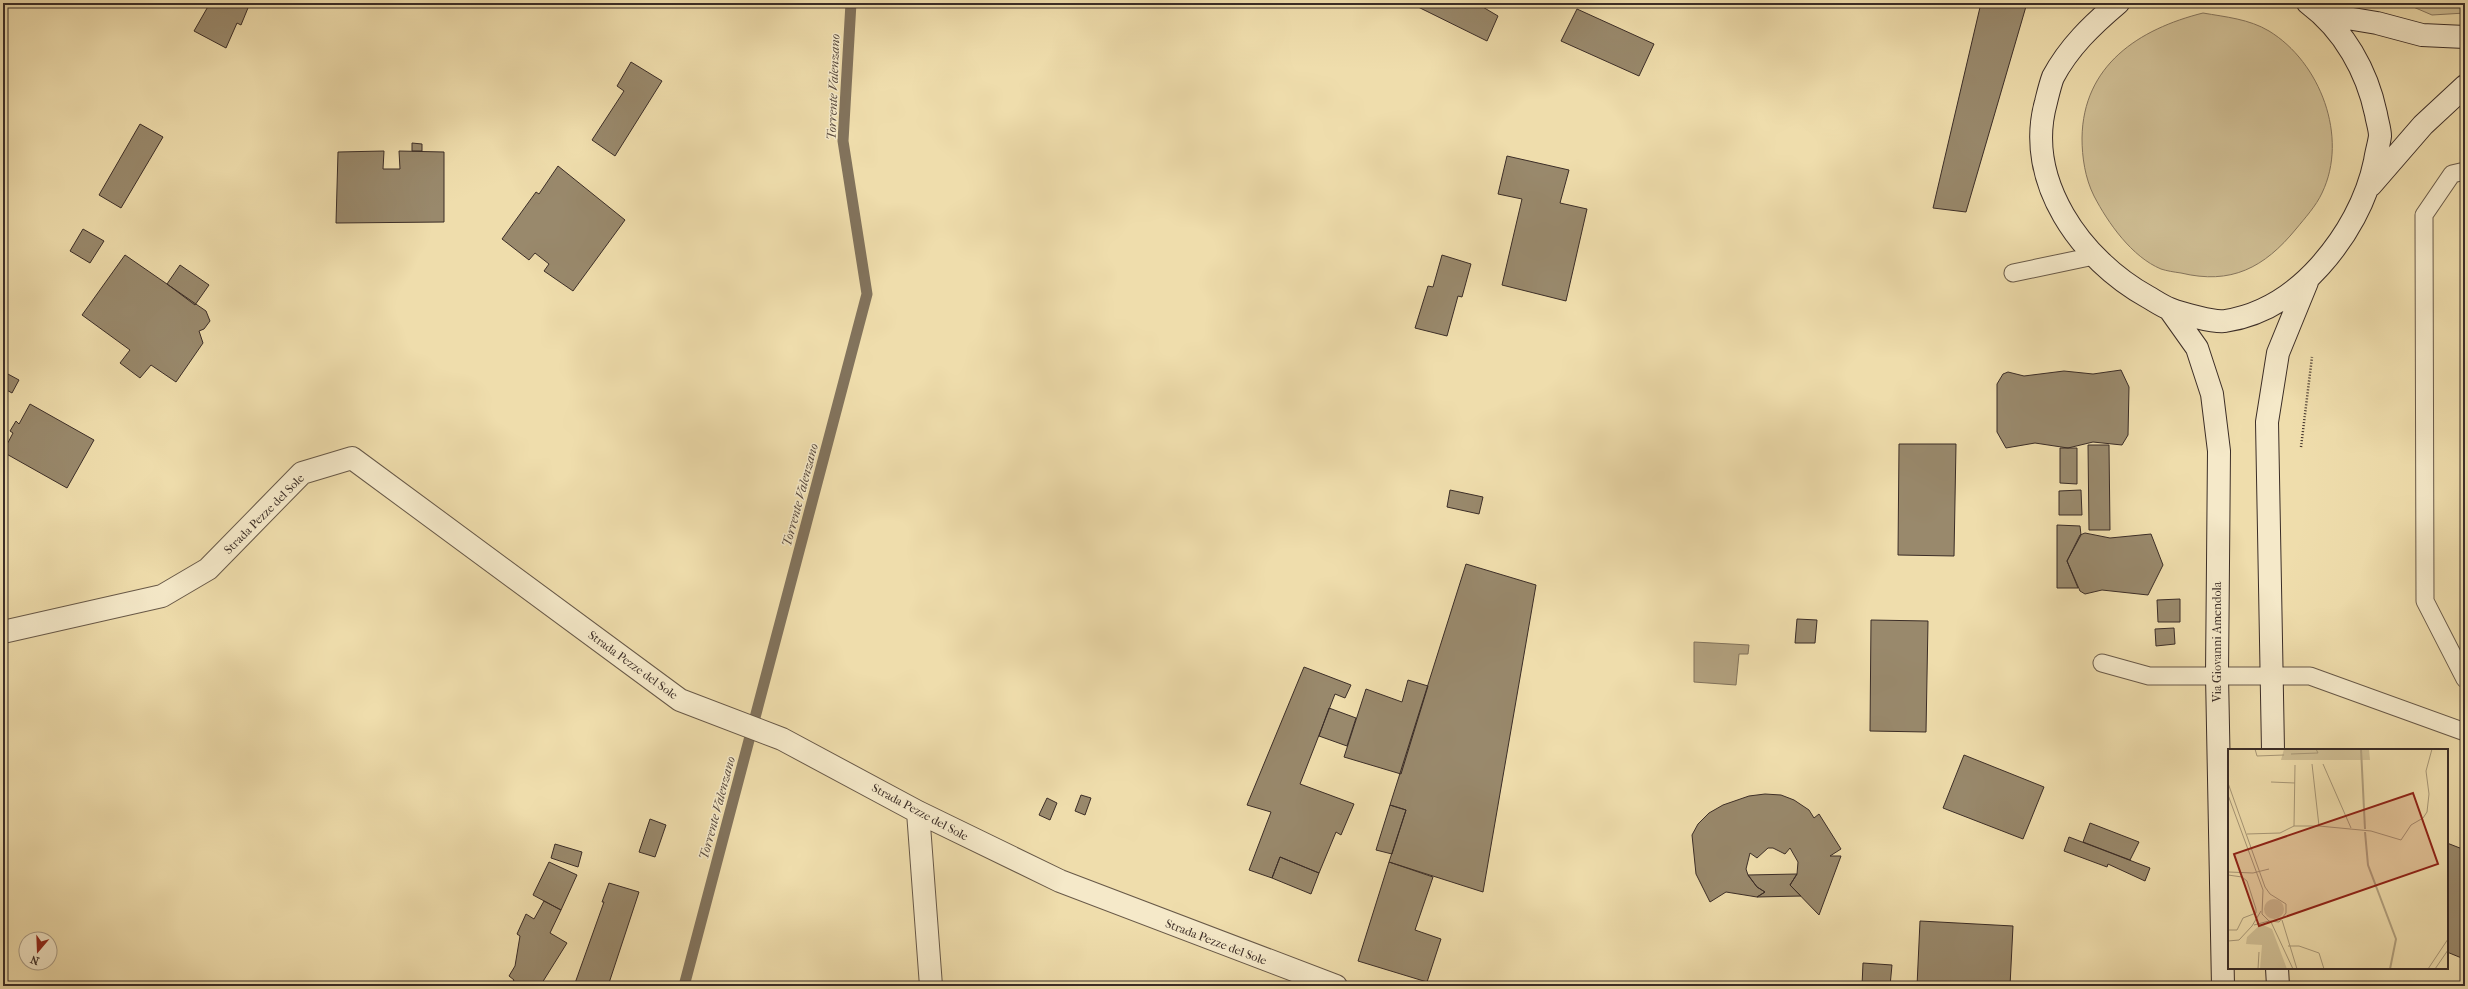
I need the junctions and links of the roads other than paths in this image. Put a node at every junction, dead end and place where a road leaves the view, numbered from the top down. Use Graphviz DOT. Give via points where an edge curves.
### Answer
graph roads {
  1 [pos="2118,3"];
  2 [pos="2316,9"];
  3 [pos="2465,37"];
  4 [pos="2465,86"];
  5 [pos="2465,171"];
  6 [pos="2370,186"];
  7 [pos="2094,256"];
  8 [pos="2014,273"];
  9 [pos="2307,280"];
  10 [pos="2170,310"];
  11 [pos="3,632"];
  12 [pos="2102,663"];
  13 [pos="2216,675"];
  14 [pos="2272,676"];
  15 [pos="2465,679"];
  16 [pos="2465,732"];
  17 [pos="2273,749"];
  18 [pos="918,812"];
  19 [pos="2277,969"];
  20 [pos="1301,981"];
  21 [pos="931,986"];
  22 [pos="1336,986"];
  23 [pos="2223,986"];
  24 [pos="2278,986"];
  1 -- 7 [label="main road, Via Giovanni Amendola" via="2071,48 2052,79 2042,115 2041,155 2052,192 2071,229"];
  2 -- 3 [label="main road" via="2422,35"];
  2 -- 6 [label="main road, Via Giovanni Amendola" via="2350,49 2371,90 2380,135"];
  4 -- 6 [label="main road" via="2423,125"];
  5 -- 15 [label="lane" via="2452,174 2424,215 2425,600"];
  6 -- 9 [label="main road, Via Giovanni Amendola" via="2330,255"];
  7 -- 8 [label="lane"];
  7 -- 10 [label="main road, Via Giovanni Amendola" via="2125,284"];
  9 -- 10 [label="main road, Via Giovanni Amendola" via="2273,307 2223,322"];
  9 -- 14 [label="main road, Via Giovanni Amendola" via="2278,353 2267,422"];
  10 -- 13 [label="main road, Via Giovanni Amendola" via="2197,348 2212,394 2220,451"];
  11 -- 18 [label="main road, Strada Pezze del Sole" via="162,596 208,569 302,473 352,458 680,700 776,737"];
  12 -- 13 [label="lane" via="2149,676"];
  13 -- 14 [label="lane"];
  13 -- 23 [label="main road, Via Giovanni Amendola"];
  14 -- 16 [label="lane" via="2310,676"];
  14 -- 17 [label="main road, Via Giovanni Amendola"];
  18 -- 20 [label="main road, Strada Pezze del Sole" via="1060,881"];
  18 -- 21 [label="main road"];
  19 -- 24 [label="main road"];
  20 -- 22 [label="main road, Strada Pezze del Sole"];
}
